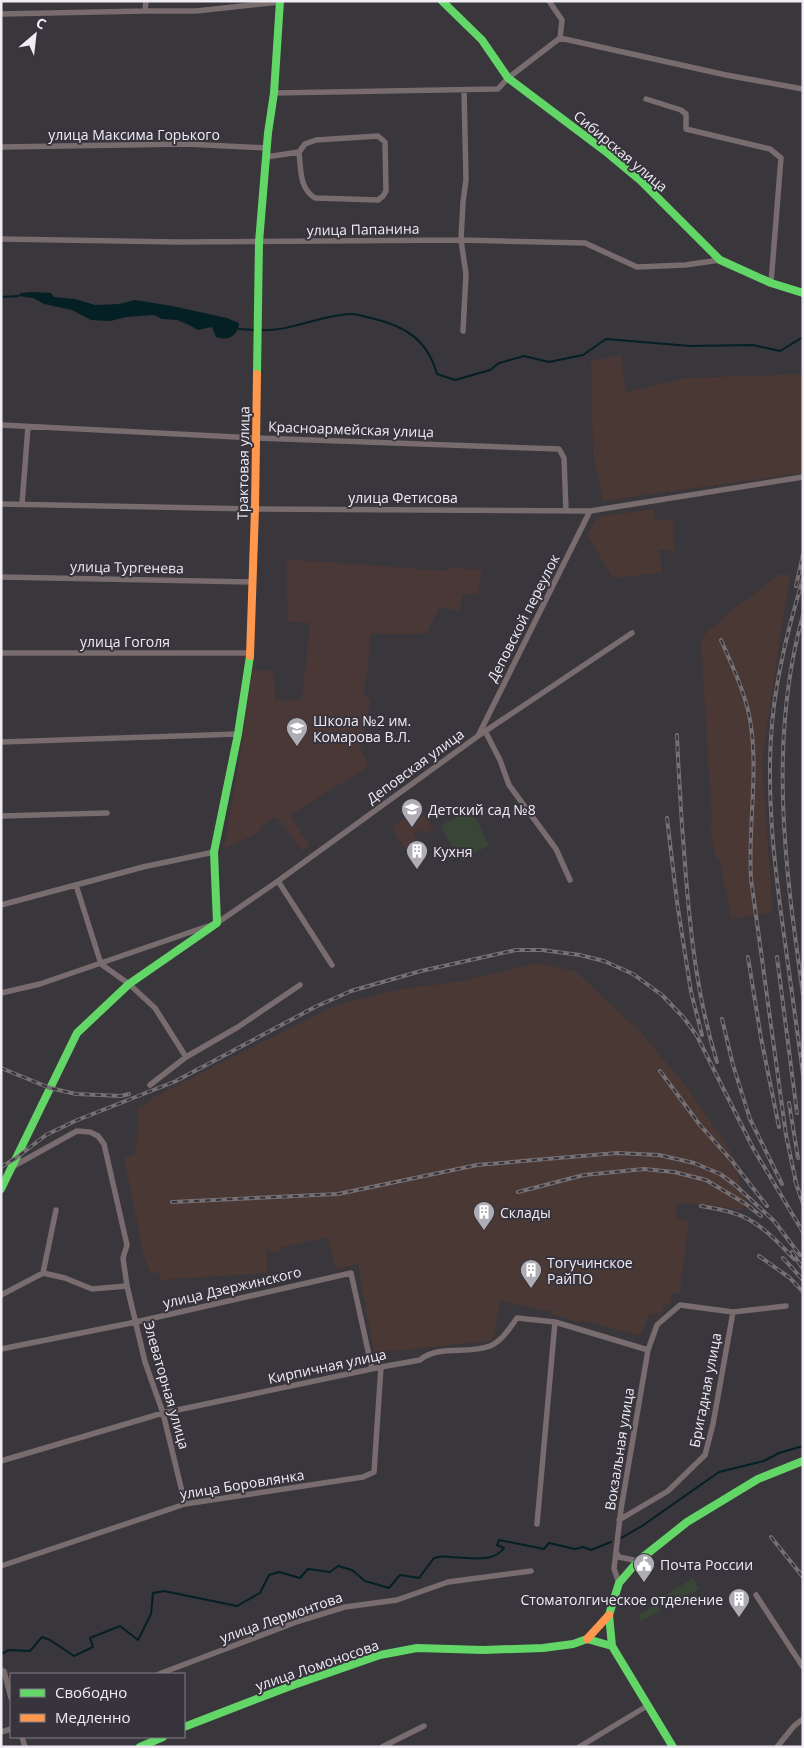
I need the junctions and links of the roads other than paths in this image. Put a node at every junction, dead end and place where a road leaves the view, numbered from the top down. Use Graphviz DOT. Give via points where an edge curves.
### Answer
graph roads {
  1 [pos="146,1"];
  2 [pos="442,1"];
  3 [pos="549,1"];
  4 [pos="280,2"];
  5 [pos="145,10"];
  6 [pos="1,14"];
  7 [pos="560,38"];
  8 [pos="508,78"];
  9 [pos="803,89"];
  10 [pos="464,90"];
  11 [pos="274,93"];
  12 [pos="646,99"];
  13 [pos="1,147"];
  14 [pos="267,148"];
  15 [pos="299,152"];
  16 [pos="266,157"];
  17 [pos="1,239"];
  18 [pos="461,240"];
  19 [pos="258,242"];
  20 [pos="720,260"];
  21 [pos="771,283"];
  22 [pos="803,293"];
  23 [pos="463,331"];
  24 [pos="1,425"];
  25 [pos="28,427"];
  26 [pos="257,438"];
  27 [pos="803,477"];
  28 [pos="1,504"];
  29 [pos="22,504"];
  30 [pos="256,509"];
  31 [pos="566,511"];
  32 [pos="590,511"];
  33 [pos="1,577"];
  34 [pos="252,582"];
  35 [pos="632,633"];
  36 [pos="1,653"];
  37 [pos="250,653"];
  38 [pos="485,731"];
  39 [pos="238,734"];
  40 [pos="478,736"];
  41 [pos="1,742"];
  42 [pos="107,813"];
  43 [pos="1,816"];
  44 [pos="214,852"];
  45 [pos="570,880"];
  46 [pos="278,881"];
  47 [pos="76,885"];
  48 [pos="1,905"];
  49 [pos="217,923"];
  50 [pos="101,964"];
  51 [pos="332,965"];
  52 [pos="129,984"];
  53 [pos="300,985"];
  54 [pos="1,992"];
  55 [pos="186,1057"];
  56 [pos="150,1084"];
  57 [pos="12,1167"];
  58 [pos="1,1189"];
  59 [pos="56,1210"];
  60 [pos="43,1273"];
  61 [pos="127,1286"];
  62 [pos="1,1295"];
  63 [pos="786,1306"];
  64 [pos="733,1312"];
  65 [pos="136,1322"];
  66 [pos="555,1322"];
  67 [pos="1,1349"];
  68 [pos="648,1350"];
  69 [pos="381,1367"];
  70 [pos="372,1369"];
  71 [pos="163,1413"];
  72 [pos="1,1461"];
  73 [pos="803,1461"];
  74 [pos="185,1504"];
  75 [pos="620,1520"];
  76 [pos="537,1524"];
  77 [pos="616,1552"];
  78 [pos="638,1562"];
  79 [pos="1,1566"];
  80 [pos="531,1570"];
  81 [pos="619,1583"];
  82 [pos="756,1595"];
  83 [pos="609,1616"];
  84 [pos="587,1639"];
  85 [pos="612,1646"];
  86 [pos="803,1668"];
  87 [pos="1,1670"];
  88 [pos="161,1673"];
  89 [pos="10,1694"];
  90 [pos="647,1706"];
  91 [pos="803,1719"];
  92 [pos="424,1726"];
  93 [pos="185,1727"];
  94 [pos="161,1738"];
  95 [pos="140,1747"];
  96 [pos="382,1747"];
  97 [pos="579,1747"];
  98 [pos="673,1747"];
  99 [pos="777,1747"];
  1 -- 5 [label="street"];
  2 -- 8 [label="street, Сибирская улица" via="482,40"];
  3 -- 7 [label="street" via="562,20"];
  4 -- 5 [label="street" via="196,11"];
  4 -- 11 [label="street, Трактовая улица"];
  5 -- 6 [label="street"];
  7 -- 8 [label="street"];
  7 -- 9 [label="street"];
  8 -- 10 [label="street" via="498,89"];
  8 -- 20 [label="street, Сибирская улица" via="641,181"];
  10 -- 11 [label="street"];
  10 -- 18 [label="street" via="466,180"];
  11 -- 14 [label="street, Трактовая улица"];
  12 -- 21 [label="street" via="681,110 686,114 686,129 770,149 782,158"];
  13 -- 14 [label="street, улица Максима Горького" via="186,144"];
  14 -- 16 [label="street, Трактовая улица"];
  15 -- 15 [label="street" via="303,186 315,198 378,200 386,191 385,142 378,136 316,140 305,144"];
  15 -- 16 [label="street"];
  16 -- 19 [label="street, Трактовая улица"];
  17 -- 19 [label="street, улица Папанина"];
  18 -- 19 [label="street, улица Папанина"];
  18 -- 20 [label="street, улица Папанина" via="585,243 637,267"];
  18 -- 23 [label="street" via="466,274"];
  19 -- 26 [label="street, Трактовая улица"];
  20 -- 21 [label="street, Сибирская улица"];
  21 -- 22 [label="street, Сибирская улица"];
  24 -- 25 [label="street, Красноармейская улица"];
  25 -- 26 [label="street, Красноармейская улица"];
  25 -- 29 [label="street"];
  26 -- 30 [label="street, Трактовая улица"];
  26 -- 31 [label="street, Красноармейская улица" via="559,448 564,458"];
  27 -- 32 [label="street, улица Фетисова"];
  28 -- 29 [label="street, улица Фетисова"];
  29 -- 30 [label="street, улица Фетисова"];
  30 -- 31 [label="street, улица Фетисова"];
  30 -- 34 [label="street, Трактовая улица"];
  31 -- 32 [label="street, улица Фетисова"];
  32 -- 40 [label="street, Деповской переулок"];
  33 -- 34 [label="street, улица Тургенева"];
  34 -- 37 [label="street, Трактовая улица"];
  35 -- 38 [label="street, Деповская улица"];
  36 -- 37 [label="street, улица Гоголя"];
  37 -- 39 [label="street, Трактовая улица"];
  38 -- 40 [label="street, Деповская улица"];
  38 -- 45 [label="street" via="509,785 556,848"];
  39 -- 41 [label="street"];
  39 -- 44 [label="street, Трактовая улица"];
  40 -- 46 [label="street, Деповская улица"];
  42 -- 43 [label="street"];
  44 -- 47 [label="street"];
  44 -- 49 [label="street, Трактовая улица"];
  46 -- 49 [label="street, Деповская улица"];
  46 -- 51 [label="street"];
  47 -- 48 [label="street"];
  47 -- 50 [label="street"];
  49 -- 50 [label="street, Деповская улица"];
  49 -- 52 [label="street, Деповская улица"];
  50 -- 52 [label="street"];
  50 -- 54 [label="street, Деповская улица" via="40,984"];
  52 -- 55 [label="street" via="155,1008"];
  52 -- 57 [label="street, Деповская улица" via="77,1033"];
  53 -- 55 [label="street"];
  55 -- 56 [label="street"];
  57 -- 58 [label="street, Деповская улица"];
  57 -- 61 [label="street, Элеваторная улица" via="77,1131 98,1136 104,1144 127,1244 123,1258"];
  59 -- 60 [label="street"];
  60 -- 61 [label="street" via="92,1289"];
  60 -- 62 [label="street"];
  61 -- 65 [label="street, Элеваторная улица"];
  63 -- 64 [label="street, Вокзальная улица"];
  64 -- 68 [label="street, Вокзальная улица" via="680,1305 656,1325"];
  64 -- 75 [label="street, Бригадная улица" via="705,1455 668,1491"];
  65 -- 67 [label="street, улица Дзержинского"];
  65 -- 70 [label="street, улица Дзержинского" via="351,1273"];
  65 -- 71 [label="street, Элеваторная улица" via="145,1362"];
  66 -- 68 [label="street, Кирпичная улица"];
  66 -- 69 [label="street, Кирпичная улица" via="518,1318 491,1346 445,1351 420,1360"];
  66 -- 76 [label="street"];
  68 -- 75 [label="street, Вокзальная улица"];
  69 -- 70 [label="street, Кирпичная улица"];
  69 -- 74 [label="street, улица Боровлянка" via="374,1472 363,1477"];
  70 -- 71 [label="street, Кирпичная улица"];
  71 -- 72 [label="street, Кирпичная улица"];
  71 -- 74 [label="street, Элеваторная улица"];
  73 -- 78 [label="street" via="758,1479 724,1498 662,1540"];
  74 -- 79 [label="street, улица Боровлянка"];
  75 -- 77 [label="street, Вокзальная улица"];
  77 -- 78 [label="street" via="619,1557"];
  77 -- 81 [label="street, Вокзальная улица" via="614,1568"];
  78 -- 81 [label="street"];
  80 -- 88 [label="street, улица Лермонтова" via="448,1582 397,1600 345,1607"];
  81 -- 83 [label="street"];
  82 -- 86 [label="street"];
  83 -- 84 [label="street"];
  83 -- 85 [label="street"];
  84 -- 85 [label="street"];
  84 -- 93 [label="street, улица Ломоносова" via="543,1648 417,1648 380,1655"];
  85 -- 90 [label="street"];
  87 -- 89 [label="street"];
  90 -- 97 [label="street"];
  90 -- 98 [label="street"];
  91 -- 99 [label="street"];
  92 -- 96 [label="street"];
  94 -- 95 [label="street"];
}
